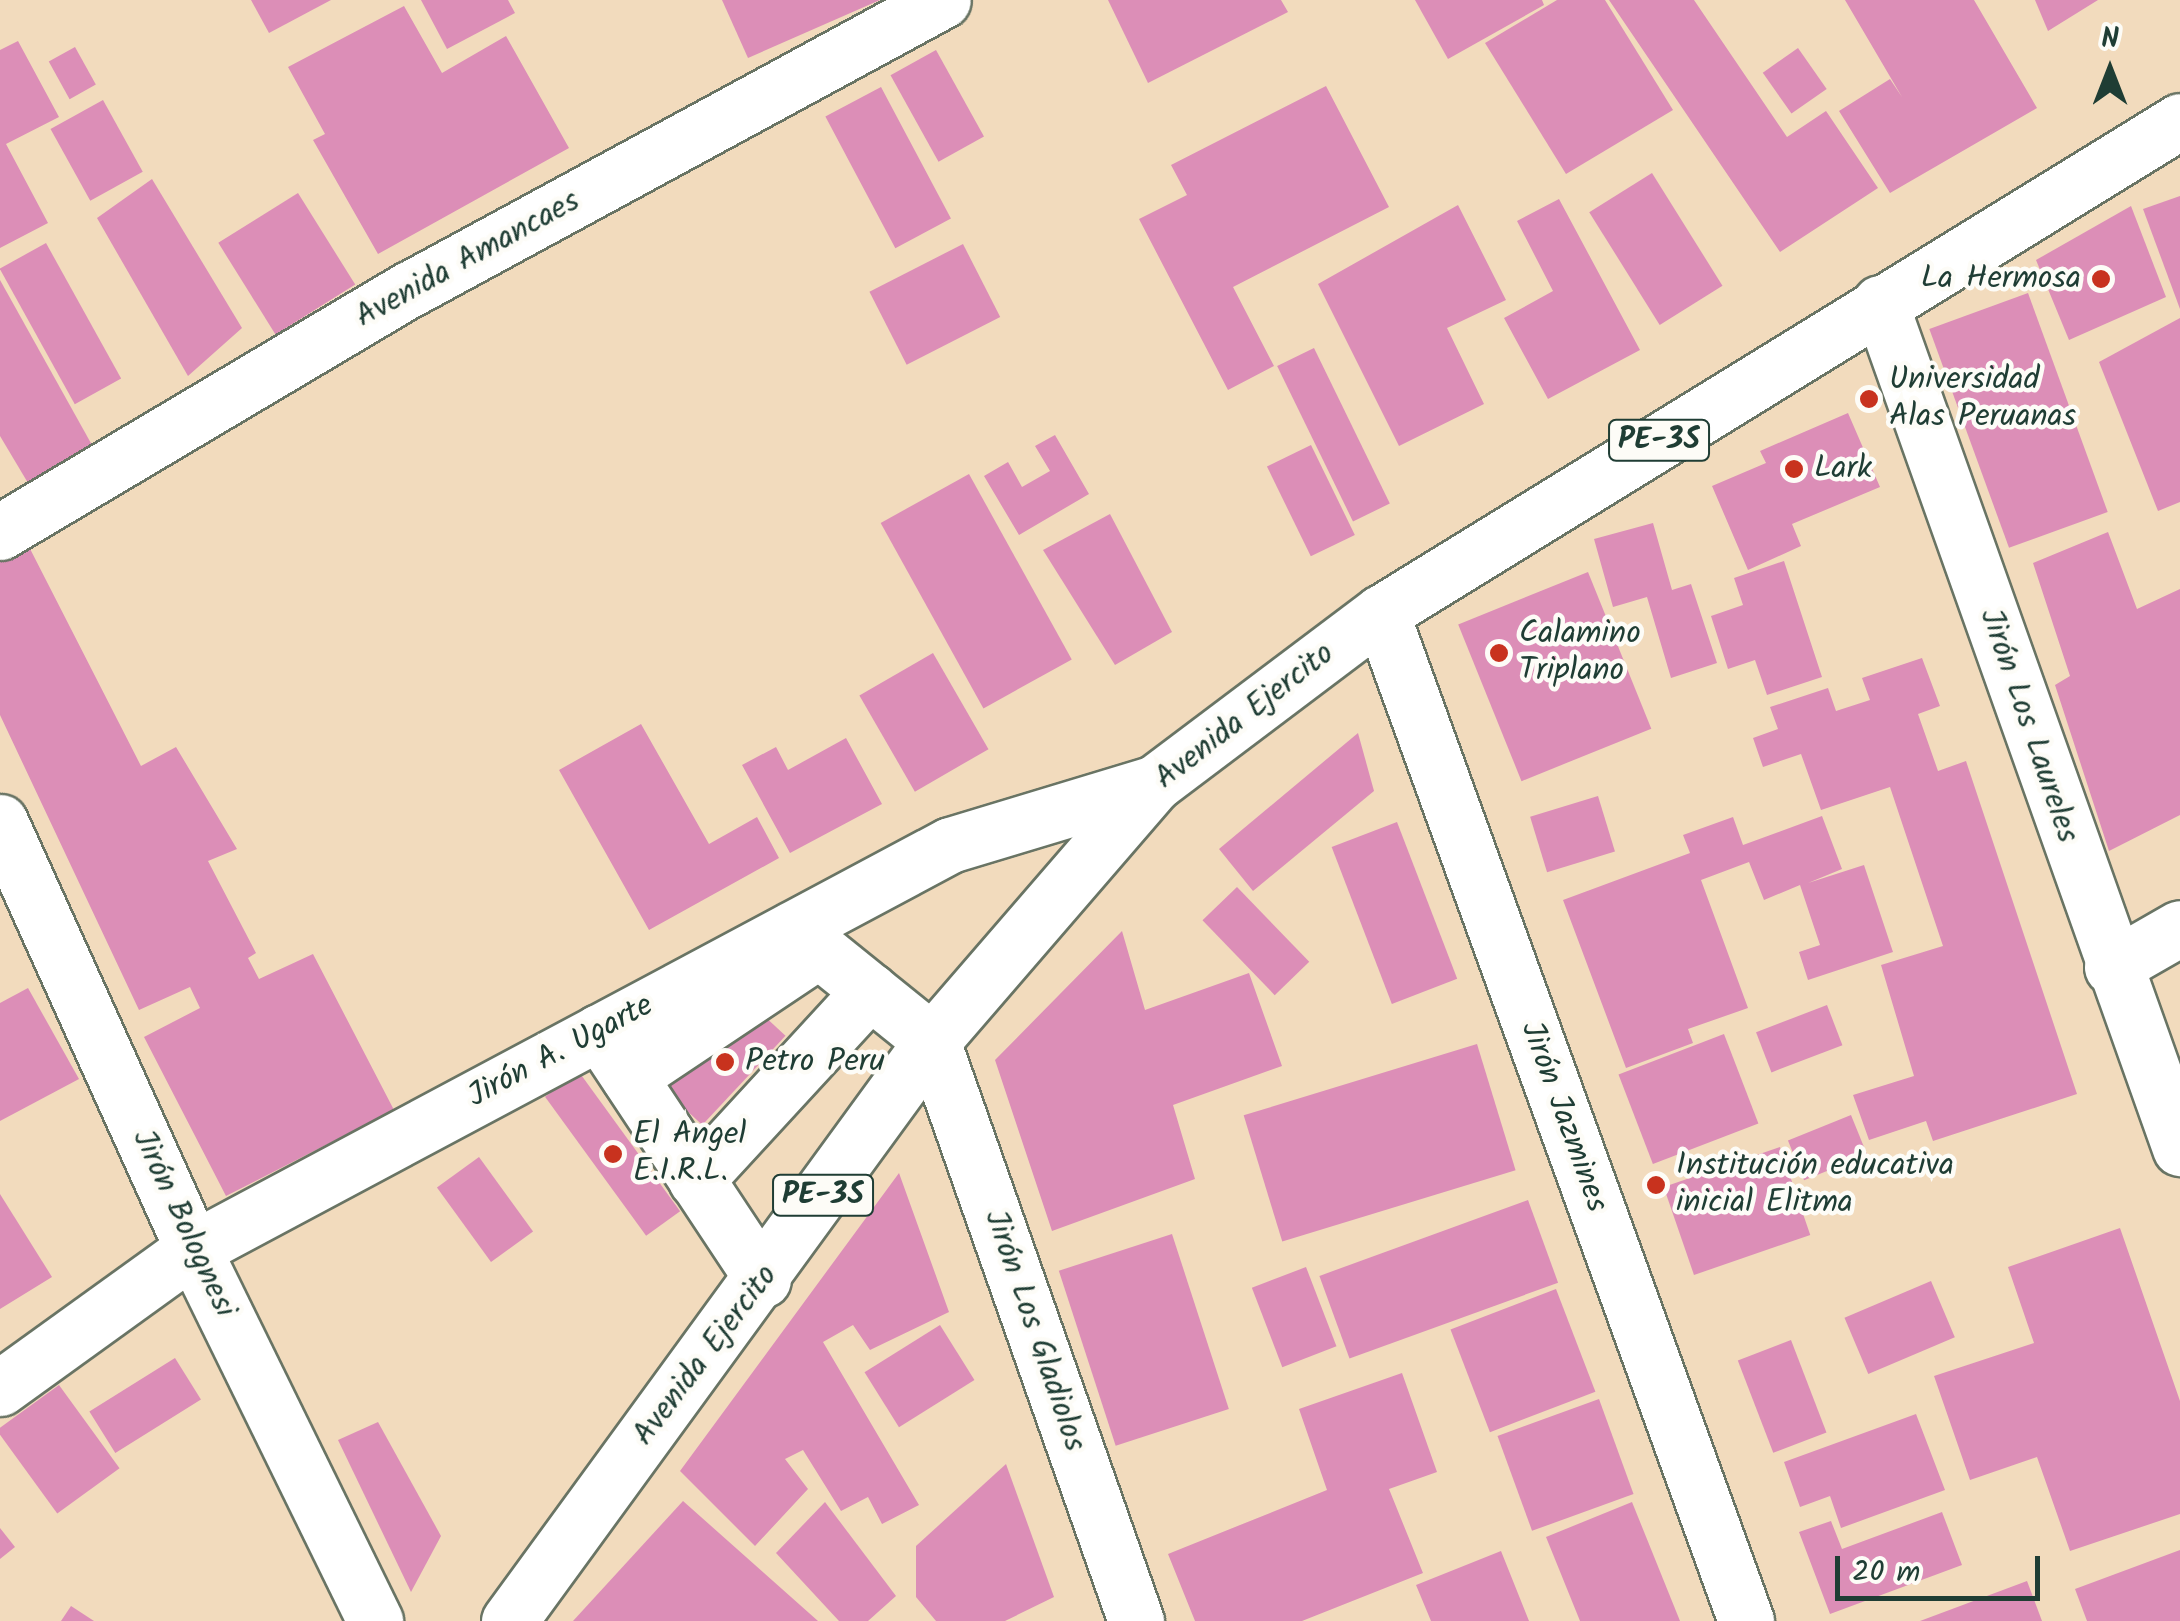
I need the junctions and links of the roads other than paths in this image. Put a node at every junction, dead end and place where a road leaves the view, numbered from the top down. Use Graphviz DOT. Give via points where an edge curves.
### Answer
graph roads {
  1 [pos="943,0"];
  2 [pos="2180,121"];
  3 [pos="1880,303"];
  4 [pos="0,532"];
  5 [pos="1380,612"];
  6 [pos="1155,783"];
  7 [pos="0,822"];
  8 [pos="2180,928"];
  9 [pos="806,939"];
  10 [pos="2112,967"];
  11 [pos="870,991"];
  12 [pos="599,1032"];
  13 [pos="932,1041"];
  14 [pos="629,1077"];
  15 [pos="2180,1148"];
  16 [pos="696,1180"];
  17 [pos="193,1249"];
  18 [pos="763,1280"];
  19 [pos="0,1388"];
  20 [pos="376,1621"];
  21 [pos="509,1621"];
  22 [pos="1136,1621"];
  23 [pos="1746,1621"];
  1 -- 4 [label="main road, Avenida Amancaes" via="410,290"];
  2 -- 3 [label="main road, Avenida Ejercito / PE-3S"];
  3 -- 5 [label="main road, Avenida Ejercito / PE-3S"];
  3 -- 10 [label="main road, Jirón Los Laureles"];
  5 -- 6 [label="main road, Avenida Ejercito / PE-3S"];
  5 -- 23 [label="main road, Jirón Jazmines"];
  6 -- 9 [label="main road, Jirón A. Ugarte" via="950,845"];
  6 -- 13 [label="main road, Avenida Ejercito / PE-3S"];
  7 -- 17 [label="main road, Jirón Bolognesi"];
  8 -- 10 [label="main road"];
  9 -- 11 [label="main road"];
  9 -- 12 [label="main road, Jirón A. Ugarte"];
  9 -- 14 [label="main road"];
  10 -- 15 [label="main road, Jirón Los Laureles"];
  11 -- 13 [label="main road"];
  11 -- 16 [label="main road"];
  12 -- 14 [label="main road"];
  12 -- 17 [label="main road, Jirón A. Ugarte"];
  13 -- 18 [label="main road, Avenida Ejercito / PE-3S"];
  13 -- 22 [label="main road, Jirón Los Gladiolos"];
  14 -- 16 [label="main road"];
  16 -- 18 [label="main road"];
  17 -- 19 [label="main road, Jirón A. Ugarte"];
  17 -- 20 [label="main road, Jirón Bolognesi"];
  18 -- 21 [label="main road, Avenida Ejercito / PE-3S"];
}
